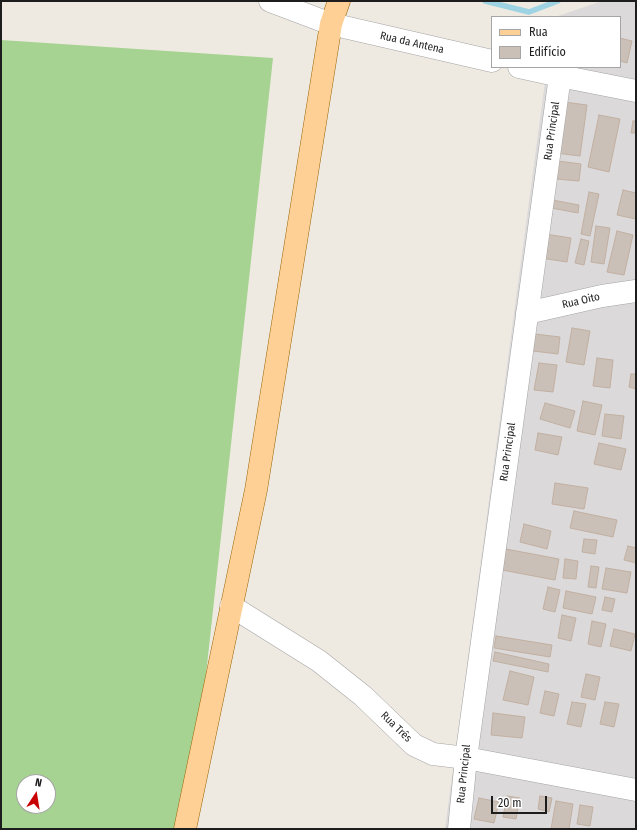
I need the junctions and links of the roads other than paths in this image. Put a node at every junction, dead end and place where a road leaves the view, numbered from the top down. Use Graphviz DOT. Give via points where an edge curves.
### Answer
graph roads {
  1 [pos="270,1"];
  2 [pos="339,1"];
  3 [pos="331,24"];
  4 [pos="491,61"];
  5 [pos="524,68"];
  6 [pos="560,76"];
  7 [pos="636,91"];
  8 [pos="636,291"];
  9 [pos="527,313"];
  10 [pos="231,606"];
  11 [pos="466,758"];
  12 [pos="636,790"];
  13 [pos="185,829"];
  14 [pos="458,829"];
  1 -- 3 [label="street, Rua da Antena"];
  2 -- 3 [label="main road"];
  3 -- 4 [label="street, Rua da Antena"];
  3 -- 10 [label="main road" via="256,490"];
  5 -- 6 [label="street"];
  6 -- 7 [label="street"];
  6 -- 9 [label="street, Rua Principal"];
  8 -- 9 [label="street, Rua Oito"];
  9 -- 11 [label="street, Rua Principal"];
  10 -- 11 [label="street, Rua Três" via="319,661 363,696 414,745 433,754"];
  10 -- 13 [label="main road"];
  11 -- 12 [label="street, Rua Três"];
  11 -- 14 [label="street, Rua Principal"];
}
